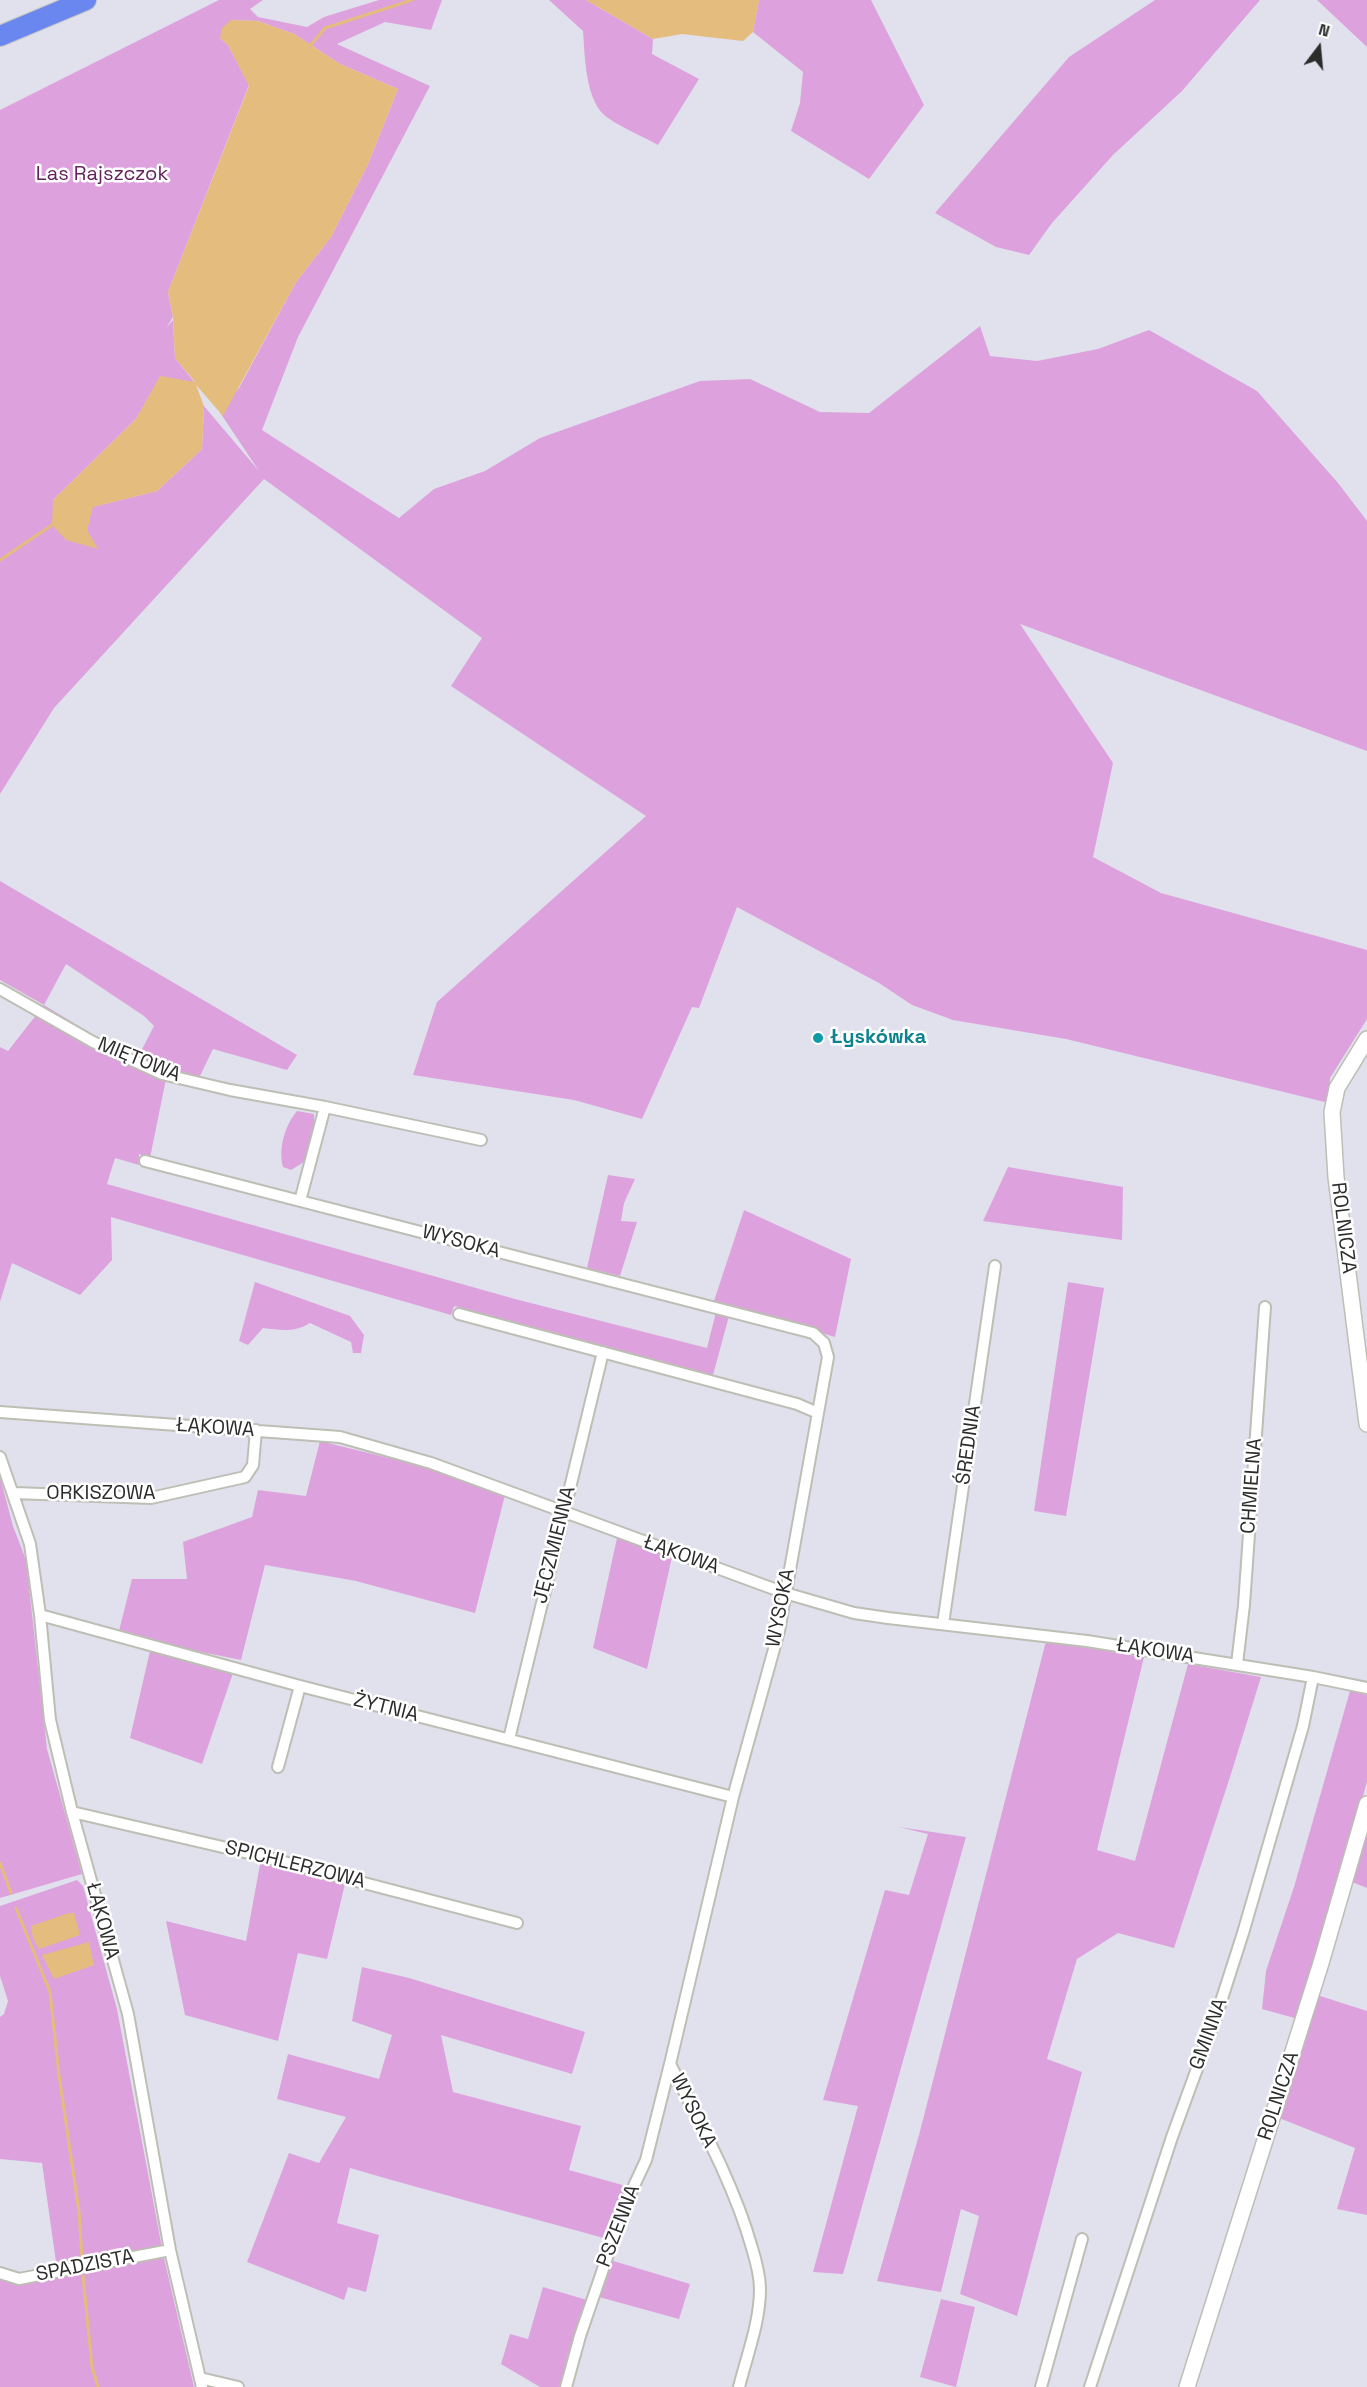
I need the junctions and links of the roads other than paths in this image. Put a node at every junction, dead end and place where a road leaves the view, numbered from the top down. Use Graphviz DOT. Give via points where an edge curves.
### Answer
graph roads {
  1 [pos="86,0"];
  2 [pos="0,36"];
  3 [pos="0,989"];
  4 [pos="1367,1039"];
  5 [pos="325,1107"];
  6 [pos="481,1140"];
  7 [pos="145,1161"];
  8 [pos="300,1201"];
  9 [pos="995,1266"];
  10 [pos="1265,1307"];
  11 [pos="459,1314"];
  12 [pos="603,1352"];
  13 [pos="0,1412"];
  14 [pos="818,1413"];
  15 [pos="1367,1424"];
  16 [pos="256,1430"];
  17 [pos="0,1457"];
  18 [pos="14,1493"];
  19 [pos="564,1511"];
  20 [pos="785,1593"];
  21 [pos="40,1615"];
  22 [pos="943,1624"];
  23 [pos="1237,1664"];
  24 [pos="1313,1677"];
  25 [pos="300,1686"];
  26 [pos="1367,1688"];
  27 [pos="509,1739"];
  28 [pos="278,1767"];
  29 [pos="733,1797"];
  30 [pos="1367,1804"];
  31 [pos="72,1812"];
  32 [pos="517,1923"];
  33 [pos="670,2064"];
  34 [pos="1082,2240"];
  35 [pos="170,2250"];
  36 [pos="0,2273"];
  37 [pos="201,2383"];
  38 [pos="1191,2386"];
  39 [pos="238,2387"];
  40 [pos="566,2387"];
  41 [pos="739,2387"];
  42 [pos="1041,2387"];
  43 [pos="1090,2387"];
  1 -- 2 [label="highway"];
  3 -- 5 [label="street, MIĘTOWA" via="93,1042 162,1074"];
  4 -- 15 [label="street, ROLNICZA" via="1337,1088 1332,1112 1336,1177"];
  5 -- 6 [label="street, MIĘTOWA"];
  5 -- 8 [label="street"];
  7 -- 8 [label="street, WYSOKA"];
  8 -- 14 [label="street, WYSOKA" via="813,1333 824,1343 828,1357"];
  9 -- 22 [label="street, ŚREDNIA"];
  10 -- 23 [label="street, CHMIELNA"];
  11 -- 12 [label="street"];
  12 -- 14 [label="street"];
  12 -- 19 [label="street, JĘCZMIENNA"];
  13 -- 16 [label="street, ŁĄKOWA"];
  14 -- 20 [label="street, WYSOKA"];
  16 -- 18 [label="street, ORKISZOWA" via="253,1465 245,1477 151,1498"];
  16 -- 19 [label="street, ŁĄKOWA" via="340,1437 384,1448"];
  17 -- 18 [label="street, ŁĄKOWA"];
  18 -- 21 [label="street, ŁĄKOWA" via="30,1544"];
  19 -- 20 [label="street, ŁĄKOWA"];
  19 -- 27 [label="street, JĘCZMIENNA"];
  20 -- 22 [label="street, ŁĄKOWA" via="854,1613"];
  20 -- 29 [label="street, WYSOKA" via="779,1631"];
  21 -- 25 [label="street, ŻYTNIA"];
  21 -- 31 [label="street, ŁĄKOWA" via="50,1720"];
  22 -- 23 [label="street, ŁĄKOWA"];
  23 -- 24 [label="street, ŁĄKOWA"];
  24 -- 26 [label="street, ŁĄKOWA"];
  24 -- 43 [label="street, GMINNA" via="1303,1726 1240,1943"];
  25 -- 27 [label="street, ŻYTNIA"];
  25 -- 28 [label="street"];
  27 -- 29 [label="street, ŻYTNIA"];
  29 -- 33 [label="street, WYSOKA"];
  30 -- 38 [label="street, ROLNICZA"];
  31 -- 32 [label="street, SPICHLERZOWA" via="257,1855"];
  31 -- 35 [label="street, ŁĄKOWA" via="128,2014"];
  33 -- 40 [label="street, PSZENNA" via="646,2160 625,2205"];
  33 -- 41 [label="street, WYSOKA" via="738,2205 759,2274 758,2313"];
  34 -- 42 [label="street"];
  35 -- 36 [label="street, SPADZISTA" via="19,2279"];
  35 -- 37 [label="street, ŁĄKOWA"];
  37 -- 39 [label="street"];
}
